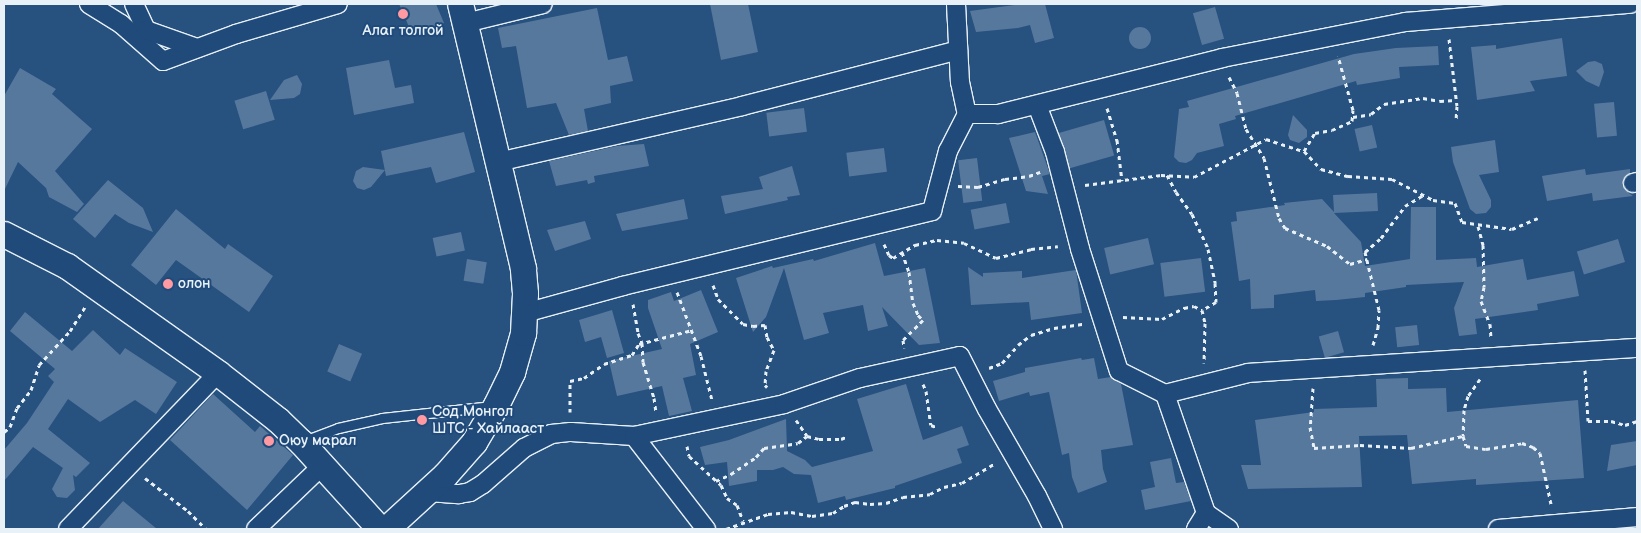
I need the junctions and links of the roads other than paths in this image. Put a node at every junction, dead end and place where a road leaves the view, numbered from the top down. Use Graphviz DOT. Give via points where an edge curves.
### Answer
graph roads {
  1 [pos="89,4"];
  2 [pos="134,4"];
  3 [pos="338,4"];
  4 [pos="542,4"];
  5 [pos="956,4"];
  6 [pos="1630,4"];
  7 [pos="462,14"];
  8 [pos="197,48"];
  9 [pos="958,50"];
  10 [pos="1037,105"];
  11 [pos="967,114"];
  12 [pos="498,162"];
  13 [pos="5,238"];
  14 [pos="525,313"];
  15 [pos="1637,348"];
  16 [pos="218,373"];
  17 [pos="1165,394"];
  18 [pos="496,406"];
  19 [pos="634,436"];
  20 [pos="302,442"];
  21 [pos="323,465"];
  22 [pos="428,492"];
  23 [pos="1206,513"];
  24 [pos="1637,517"];
  25 [pos="68,529"];
  26 [pos="256,529"];
  27 [pos="380,529"];
  28 [pos="386,529"];
  29 [pos="706,529"];
  30 [pos="1052,529"];
  31 [pos="1196,529"];
  32 [pos="1229,529"];
  33 [pos="1498,529"];
  1 -- 8 [label="street" via="122,24 162,61"];
  2 -- 8 [label="street" via="146,30"];
  3 -- 8 [label="street"];
  4 -- 7 [label="street"];
  5 -- 9 [label="street"];
  6 -- 10 [label="street" via="1405,22 1222,58"];
  7 -- 12 [label="main road"];
  9 -- 11 [label="street"];
  9 -- 12 [label="street" via="742,106"];
  10 -- 11 [label="street" via="998,114"];
  10 -- 17 [label="street" via="1058,163 1118,372"];
  11 -- 14 [label="street" via="948,151 932,211"];
  12 -- 14 [label="main road" via="523,268"];
  13 -- 16 [label="main road" via="67,266"];
  14 -- 18 [label="main road" via="517,357"];
  15 -- 17 [label="street" via="1248,373"];
  16 -- 20 [label="main road"];
  16 -- 25 [label="street"];
  17 -- 23 [label="street"];
  18 -- 20 [label="lane" via="382,418 338,428"];
  18 -- 22 [label="main road" via="461,459"];
  19 -- 22 [label="street" via="551,434 537,440 470,492"];
  19 -- 29 [label="street"];
  19 -- 30 [label="street" via="784,404 860,378 960,356"];
  20 -- 21 [label="main road"];
  21 -- 26 [label="street"];
  21 -- 27 [label="main road"];
  22 -- 28 [label="main road"];
  23 -- 31 [label="street"];
  23 -- 32 [label="street"];
  24 -- 33 [label="street"];
}
